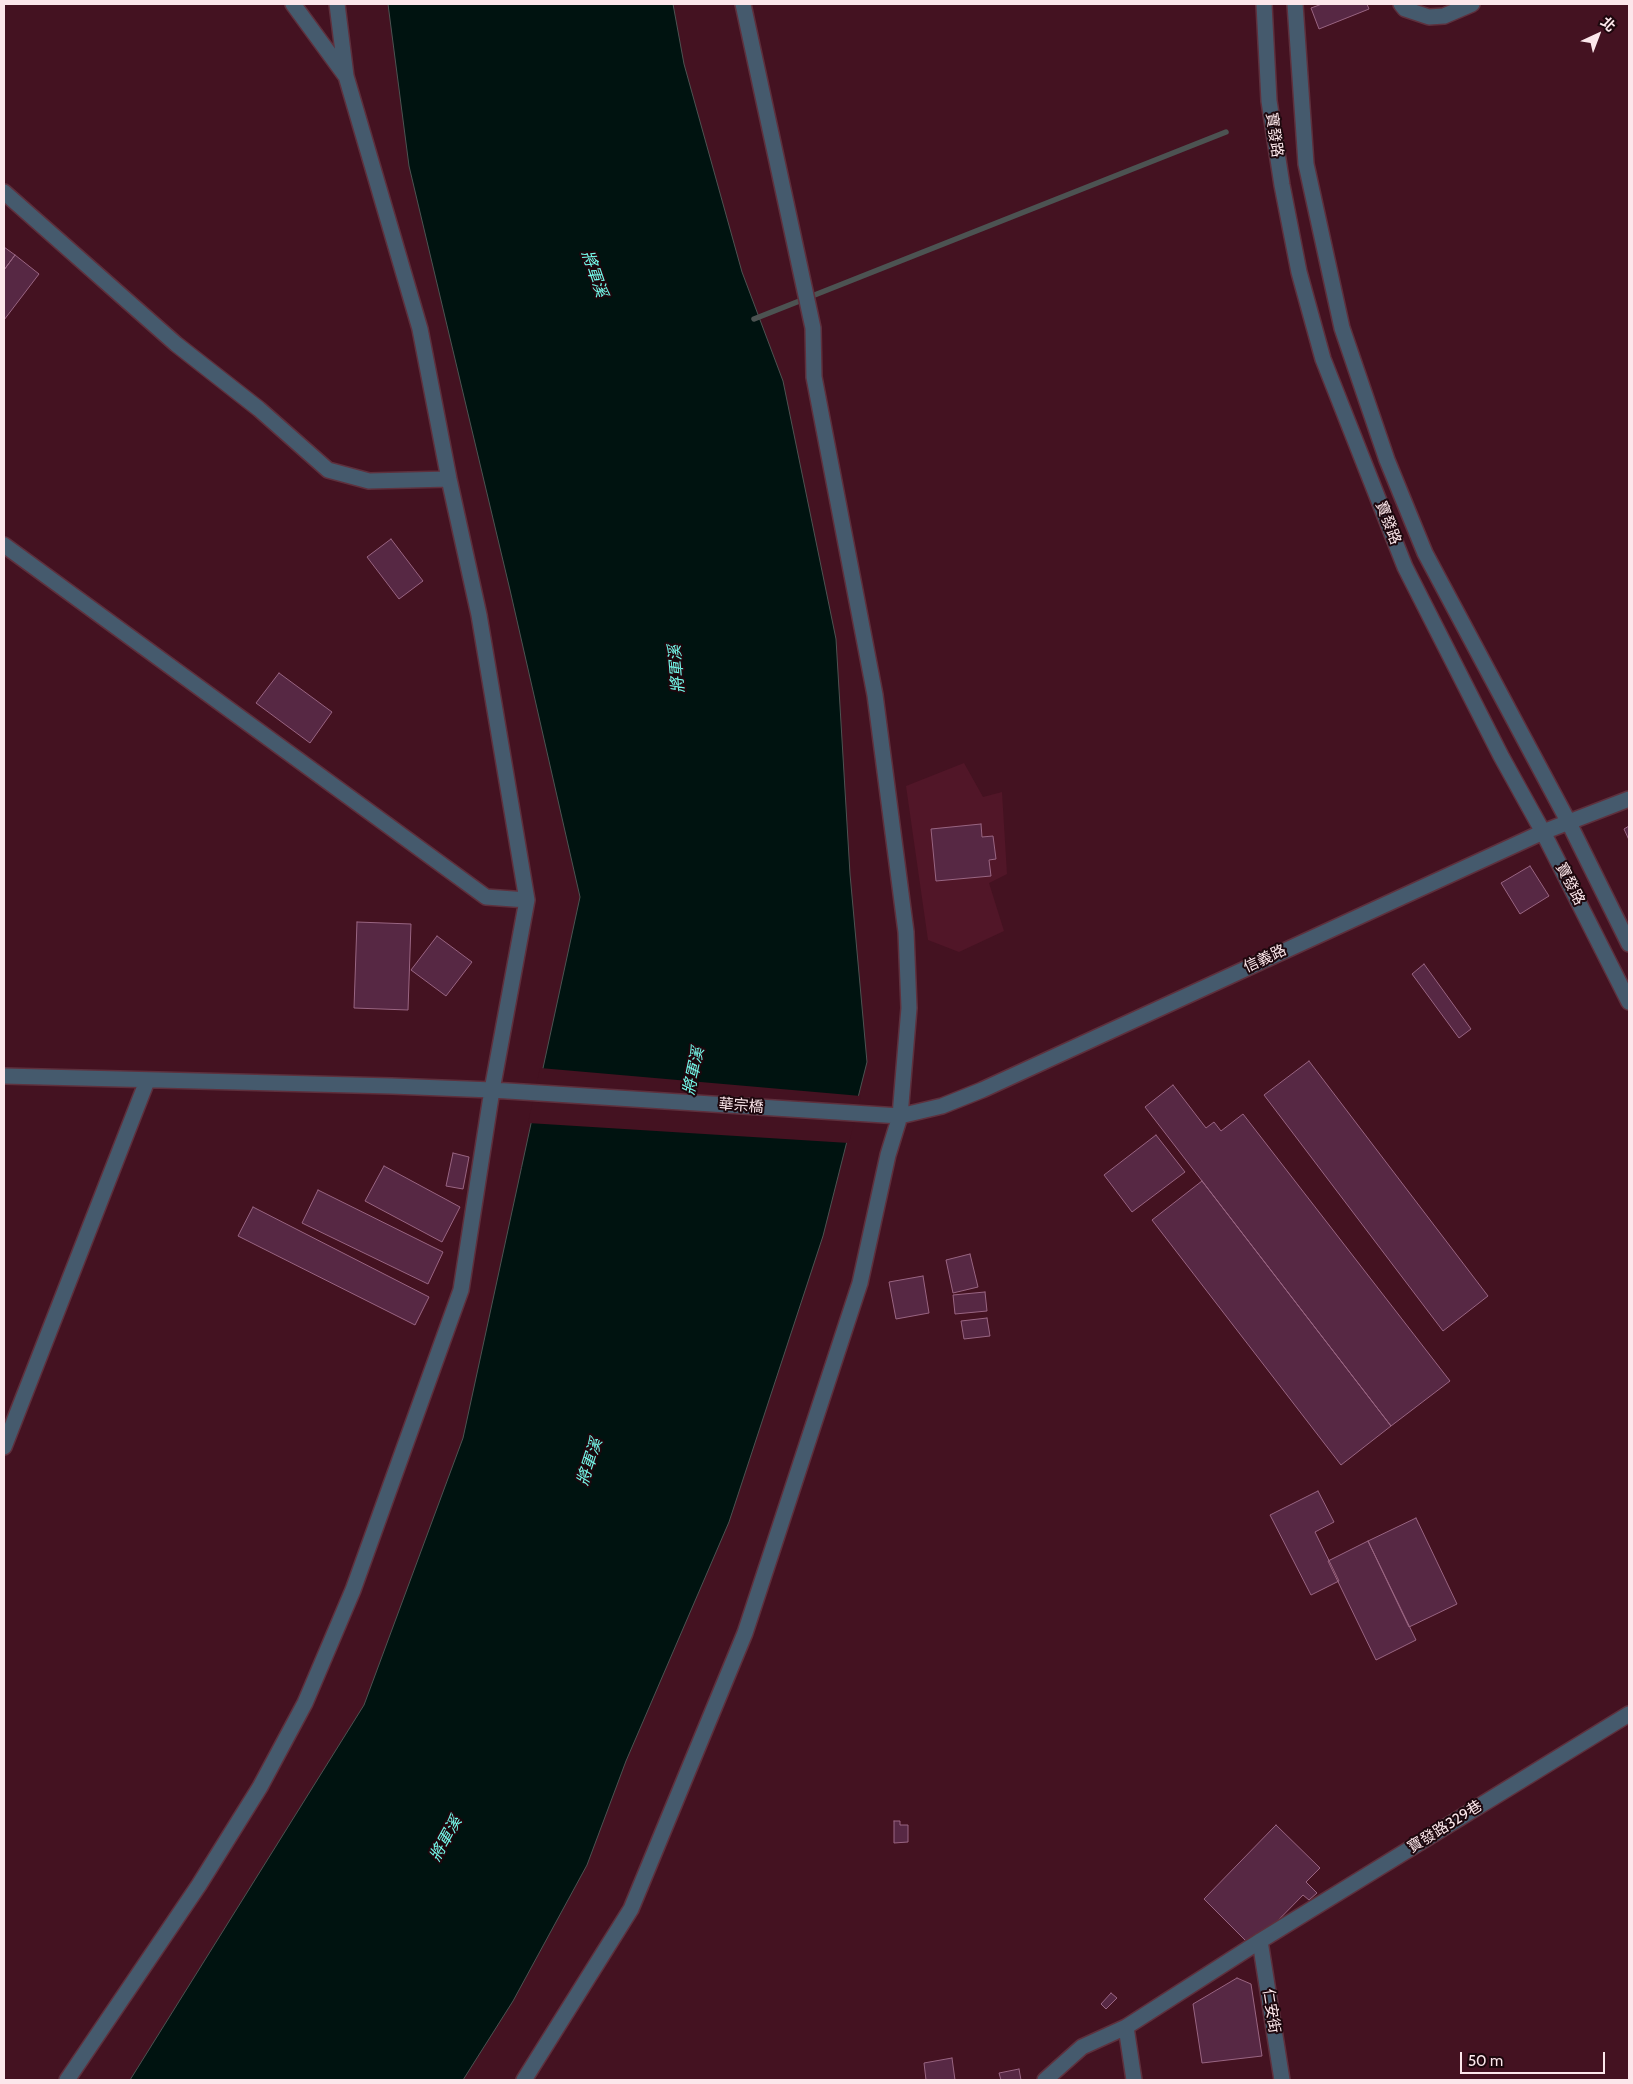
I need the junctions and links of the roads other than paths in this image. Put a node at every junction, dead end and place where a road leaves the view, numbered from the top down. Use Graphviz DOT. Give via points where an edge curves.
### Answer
graph roads {
  1 [pos="294,4"];
  2 [pos="337,4"];
  3 [pos="743,4"];
  4 [pos="1264,4"];
  5 [pos="1295,4"];
  6 [pos="1400,4"];
  7 [pos="1472,4"];
  8 [pos="346,76"];
  9 [pos="4,192"];
  10 [pos="449,479"];
  11 [pos="4,545"];
  12 [pos="1629,799"];
  13 [pos="1568,821"];
  14 [pos="1543,832"];
  15 [pos="527,900"];
  16 [pos="1629,944"];
  17 [pos="1629,1002"];
  18 [pos="4,1076"];
  19 [pos="147,1081"];
  20 [pos="492,1090"];
  21 [pos="900,1116"];
  22 [pos="4,1447"];
  23 [pos="1629,1714"];
  24 [pos="1260,1941"];
  25 [pos="1126,2027"];
  26 [pos="67,2080"];
  27 [pos="524,2080"];
  28 [pos="1045,2080"];
  29 [pos="1134,2080"];
  30 [pos="1282,2080"];
  1 -- 8 [label="street"];
  2 -- 8 [label="street"];
  3 -- 21 [label="street" via="813,328 814,377 875,695 906,932 909,1008"];
  4 -- 14 [label="street, 寶發路" via="1269,101 1282,185 1299,272 1323,359 1405,567"];
  5 -- 13 [label="street, 寶發路" via="1306,164 1342,328 1387,460 1425,553"];
  6 -- 7 [label="street" via="1405,9 1429,17 1444,16"];
  8 -- 10 [label="street" via="420,329"];
  9 -- 10 [label="street" via="176,344 328,470 369,481"];
  10 -- 15 [label="street" via="479,615"];
  11 -- 15 [label="street" via="486,897"];
  12 -- 13 [label="street, 信義路"];
  13 -- 14 [label="street, 信義路"];
  13 -- 16 [label="street, 寶發路"];
  14 -- 17 [label="street, 寶發路"];
  14 -- 21 [label="street, 信義路" via="982,1090 942,1106"];
  15 -- 20 [label="street"];
  18 -- 19 [label="street, 華宗橋"];
  19 -- 20 [label="street, 華宗橋"];
  19 -- 22 [label="street"];
  20 -- 21 [label="street, 華宗橋"];
  20 -- 26 [label="street" via="461,1290 353,1590 305,1704 260,1787 199,1885"];
  21 -- 27 [label="street" via="888,1155 860,1283 746,1633 631,1909"];
  23 -- 24 [label="street, 寶發路329巷"];
  24 -- 25 [label="street, 寶發路329巷"];
  24 -- 30 [label="street, 仁安街"];
  25 -- 28 [label="street, 寶發路329巷" via="1082,2048"];
  25 -- 29 [label="street"];
}
